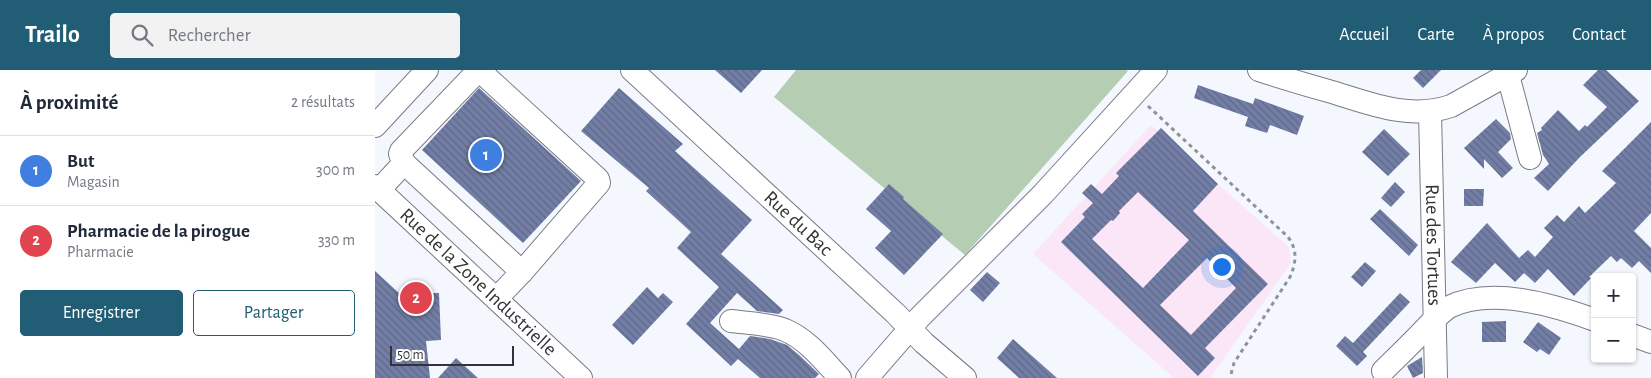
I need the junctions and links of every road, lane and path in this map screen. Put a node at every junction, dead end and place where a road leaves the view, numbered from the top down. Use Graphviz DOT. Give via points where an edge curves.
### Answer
graph roads {
  1 [pos="427,70"];
  2 [pos="632,70"];
  3 [pos="1156,70"];
  4 [pos="1264,71"];
  5 [pos="1512,72"];
  6 [pos="1134,94"];
  7 [pos="1430,111"];
  8 [pos="375,126"];
  9 [pos="1530,158"];
  10 [pos="403,163"];
  11 [pos="377,188"];
  12 [pos="522,272"];
  13 [pos="497,298"];
  14 [pos="1435,319"];
  15 [pos="1591,319"];
  16 [pos="731,321"];
  17 [pos="910,329"];
  18 [pos="1636,336"];
  19 [pos="1651,342"];
  20 [pos="1383,372"];
  21 [pos="581,378"];
  22 [pos="840,378"];
  23 [pos="867,378"];
  24 [pos="965,378"];
  25 [pos="1230,378"];
  26 [pos="1436,378"];
  1 -- 8 [label="street"];
  2 -- 17 [label="street, Rue du Bac"];
  3 -- 6 [label="street"];
  4 -- 7 [label="street" via="1404,112"];
  5 -- 7 [label="street" via="1462,100"];
  5 -- 9 [label="street"];
  6 -- 17 [label="street" via="1043,194"];
  6 -- 25 [label="path" via="1288,236 1294,249 1295,262 1289,277 1234,363"];
  7 -- 14 [label="street, Rue des Tortues"];
  10 -- 11 [label="street"];
  10 -- 12 [label="street"];
  10 -- 12 [label="street" via="401,151 475,74 481,72 598,179 596,188"];
  11 -- 13 [label="street, Rue de la Zone Industrielle"];
  12 -- 13 [label="street"];
  13 -- 21 [label="street, Rue de la Zone Industrielle"];
  14 -- 15 [label="street" via="1448,308 1468,301 1498,298 1529,300"];
  14 -- 20 [label="street"];
  14 -- 26 [label="street, Rue des Tortues"];
  16 -- 22 [label="street" via="783,329 811,348"];
  17 -- 23 [label="street"];
  17 -- 24 [label="street, Rue du Bac"];
  18 -- 19 [label="street"];
}
